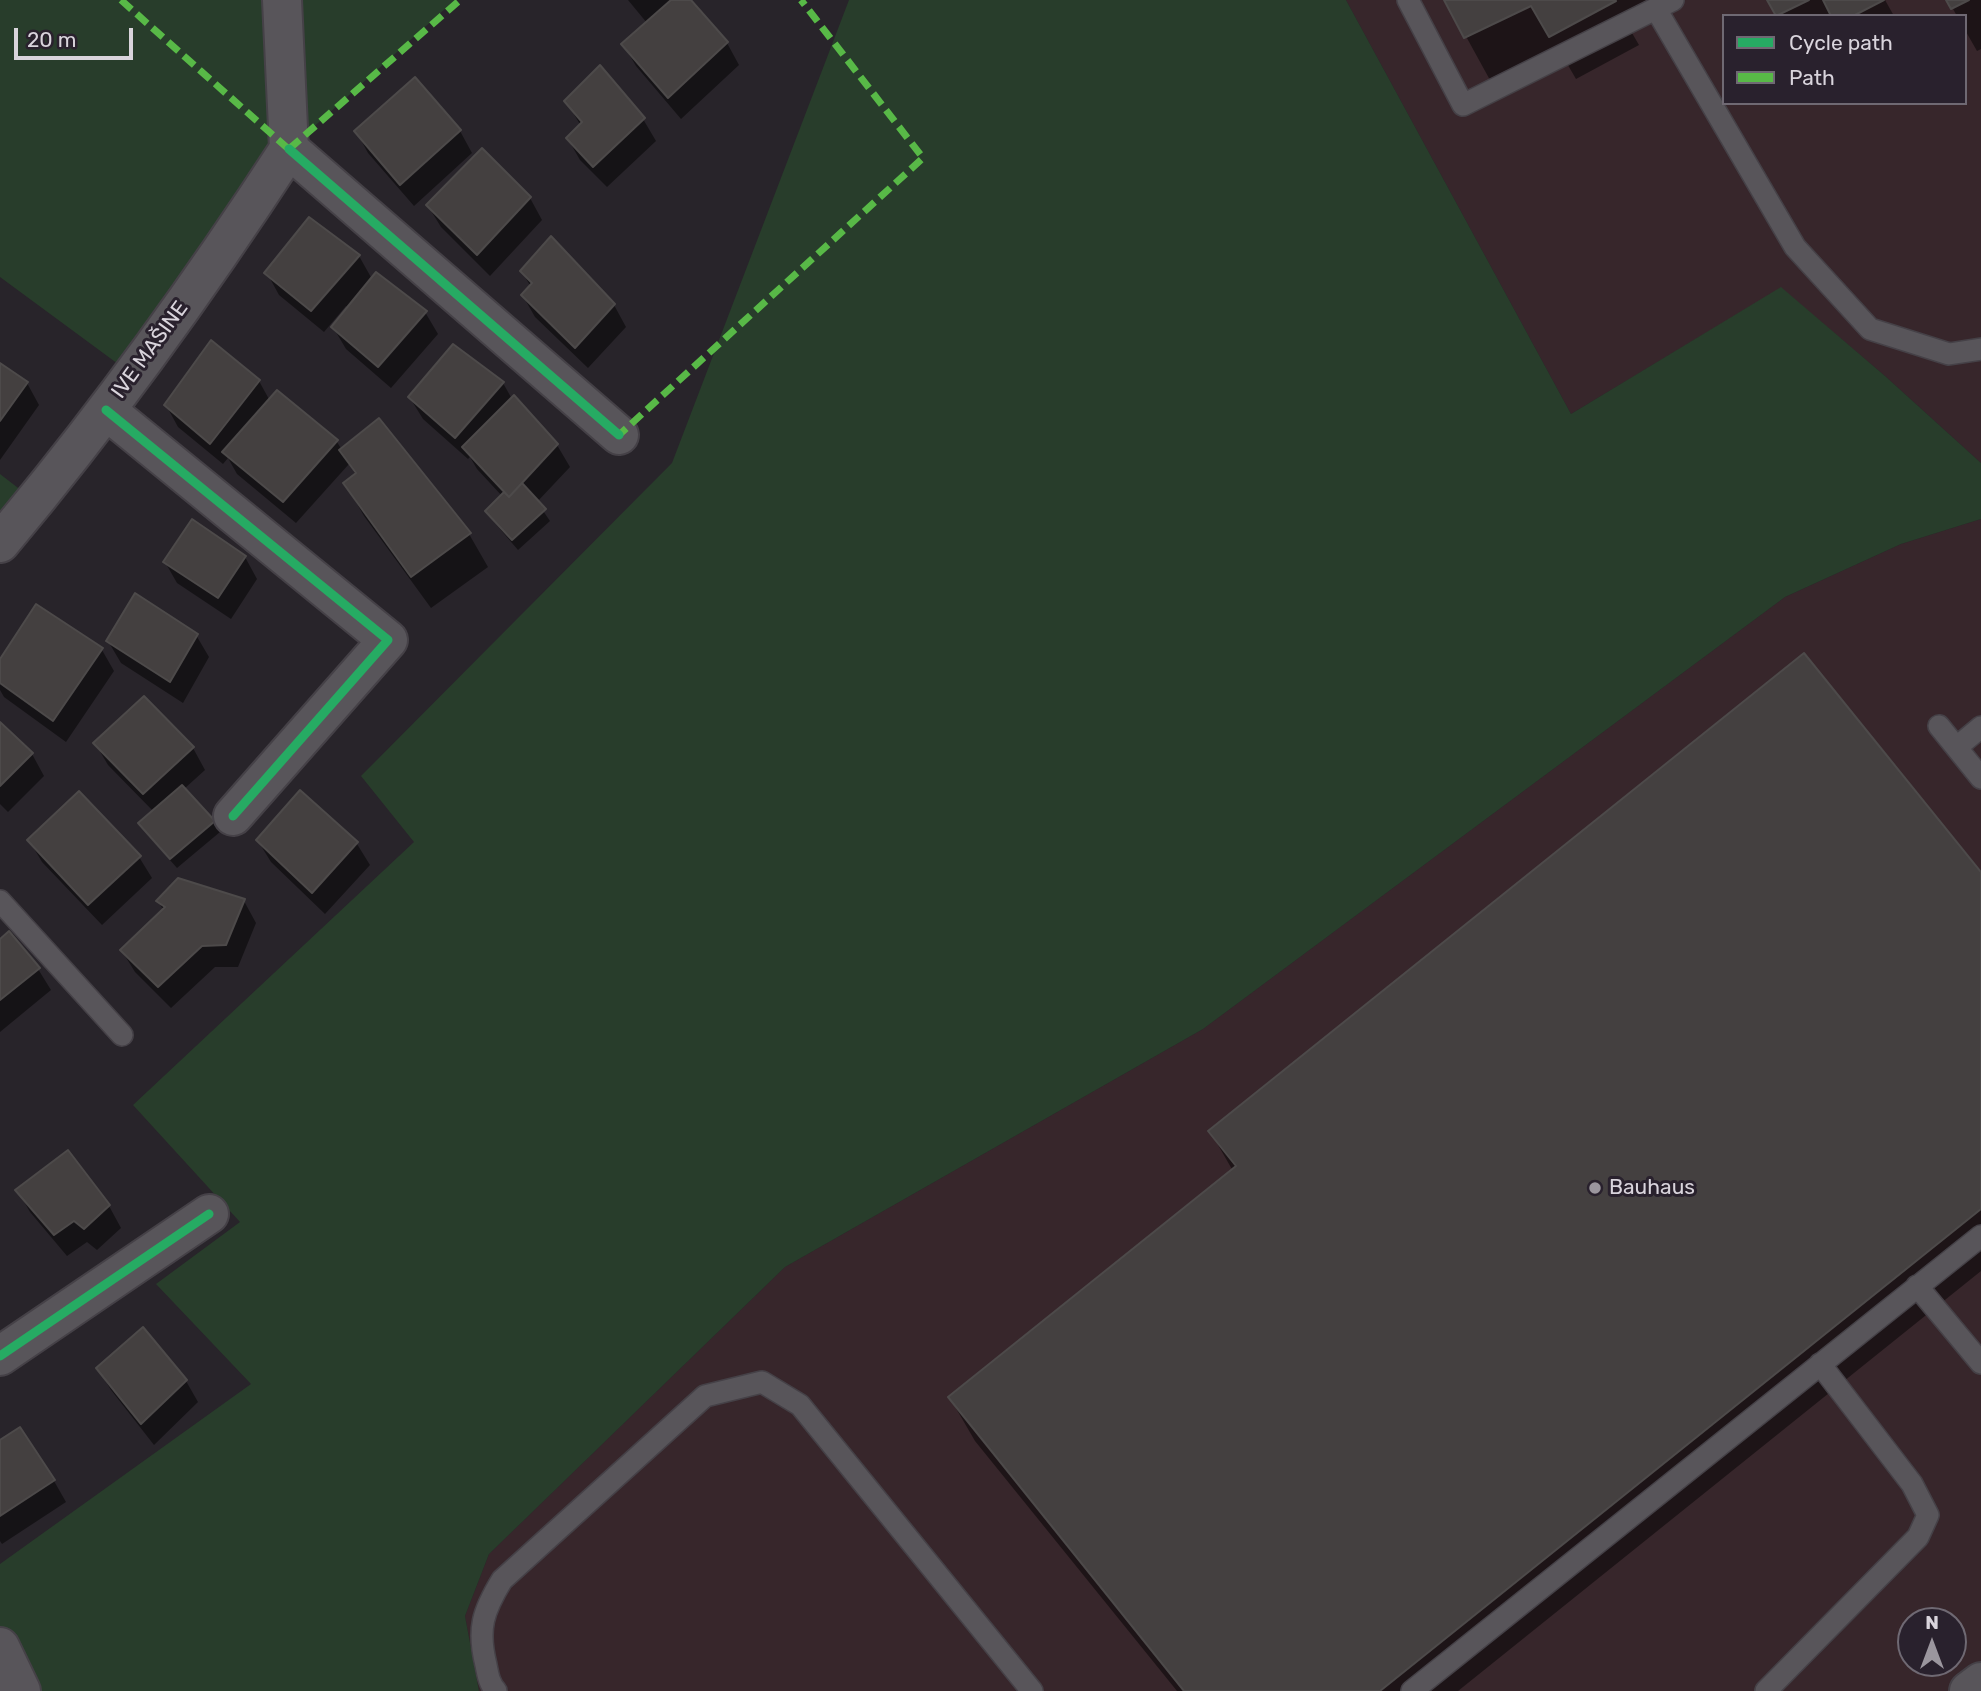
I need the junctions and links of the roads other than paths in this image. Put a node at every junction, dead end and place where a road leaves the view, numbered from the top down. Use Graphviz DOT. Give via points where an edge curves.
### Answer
graph roads {
  1 [pos="282,0"];
  2 [pos="1408,0"];
  3 [pos="1665,4"];
  4 [pos="289,149"];
  5 [pos="1981,349"];
  6 [pos="106,410"];
  7 [pos="620,435"];
  8 [pos="0,543"];
  9 [pos="1939,726"];
  10 [pos="1981,727"];
  11 [pos="1956,747"];
  12 [pos="1981,778"];
  13 [pos="233,816"];
  14 [pos="0,901"];
  15 [pos="122,1034"];
  16 [pos="209,1214"];
  17 [pos="1981,1236"];
  18 [pos="1917,1286"];
  19 [pos="0,1356"];
  20 [pos="1981,1363"];
  21 [pos="1820,1364"];
  22 [pos="0,1647"];
  23 [pos="1981,1682"];
  24 [pos="21,1691"];
  25 [pos="496,1691"];
  26 [pos="1032,1691"];
  27 [pos="1412,1691"];
  28 [pos="1766,1691"];
  29 [pos="1969,1691"];
  1 -- 4 [label="street"];
  2 -- 3 [label="lane" via="1463,105"];
  3 -- 5 [label="lane" via="1795,247 1870,329 1949,354"];
  4 -- 6 [label="street, IVE MAŠINE" via="165,333"];
  4 -- 7 [label="street"];
  6 -- 8 [label="street, IVE MAŠINE"];
  6 -- 13 [label="street" via="388,640"];
  9 -- 11 [label="lane"];
  10 -- 11 [label="lane"];
  11 -- 12 [label="lane"];
  14 -- 15 [label="lane"];
  16 -- 19 [label="street"];
  17 -- 18 [label="lane"];
  18 -- 20 [label="lane"];
  18 -- 21 [label="lane"];
  21 -- 27 [label="lane"];
  21 -- 28 [label="lane" via="1912,1484 1928,1515 1918,1537"];
  22 -- 24 [label="street"];
  23 -- 29 [label="street"];
  25 -- 26 [label="lane" via="490,1684 480,1641 486,1605 502,1580 705,1396 762,1382 800,1405"];
}
